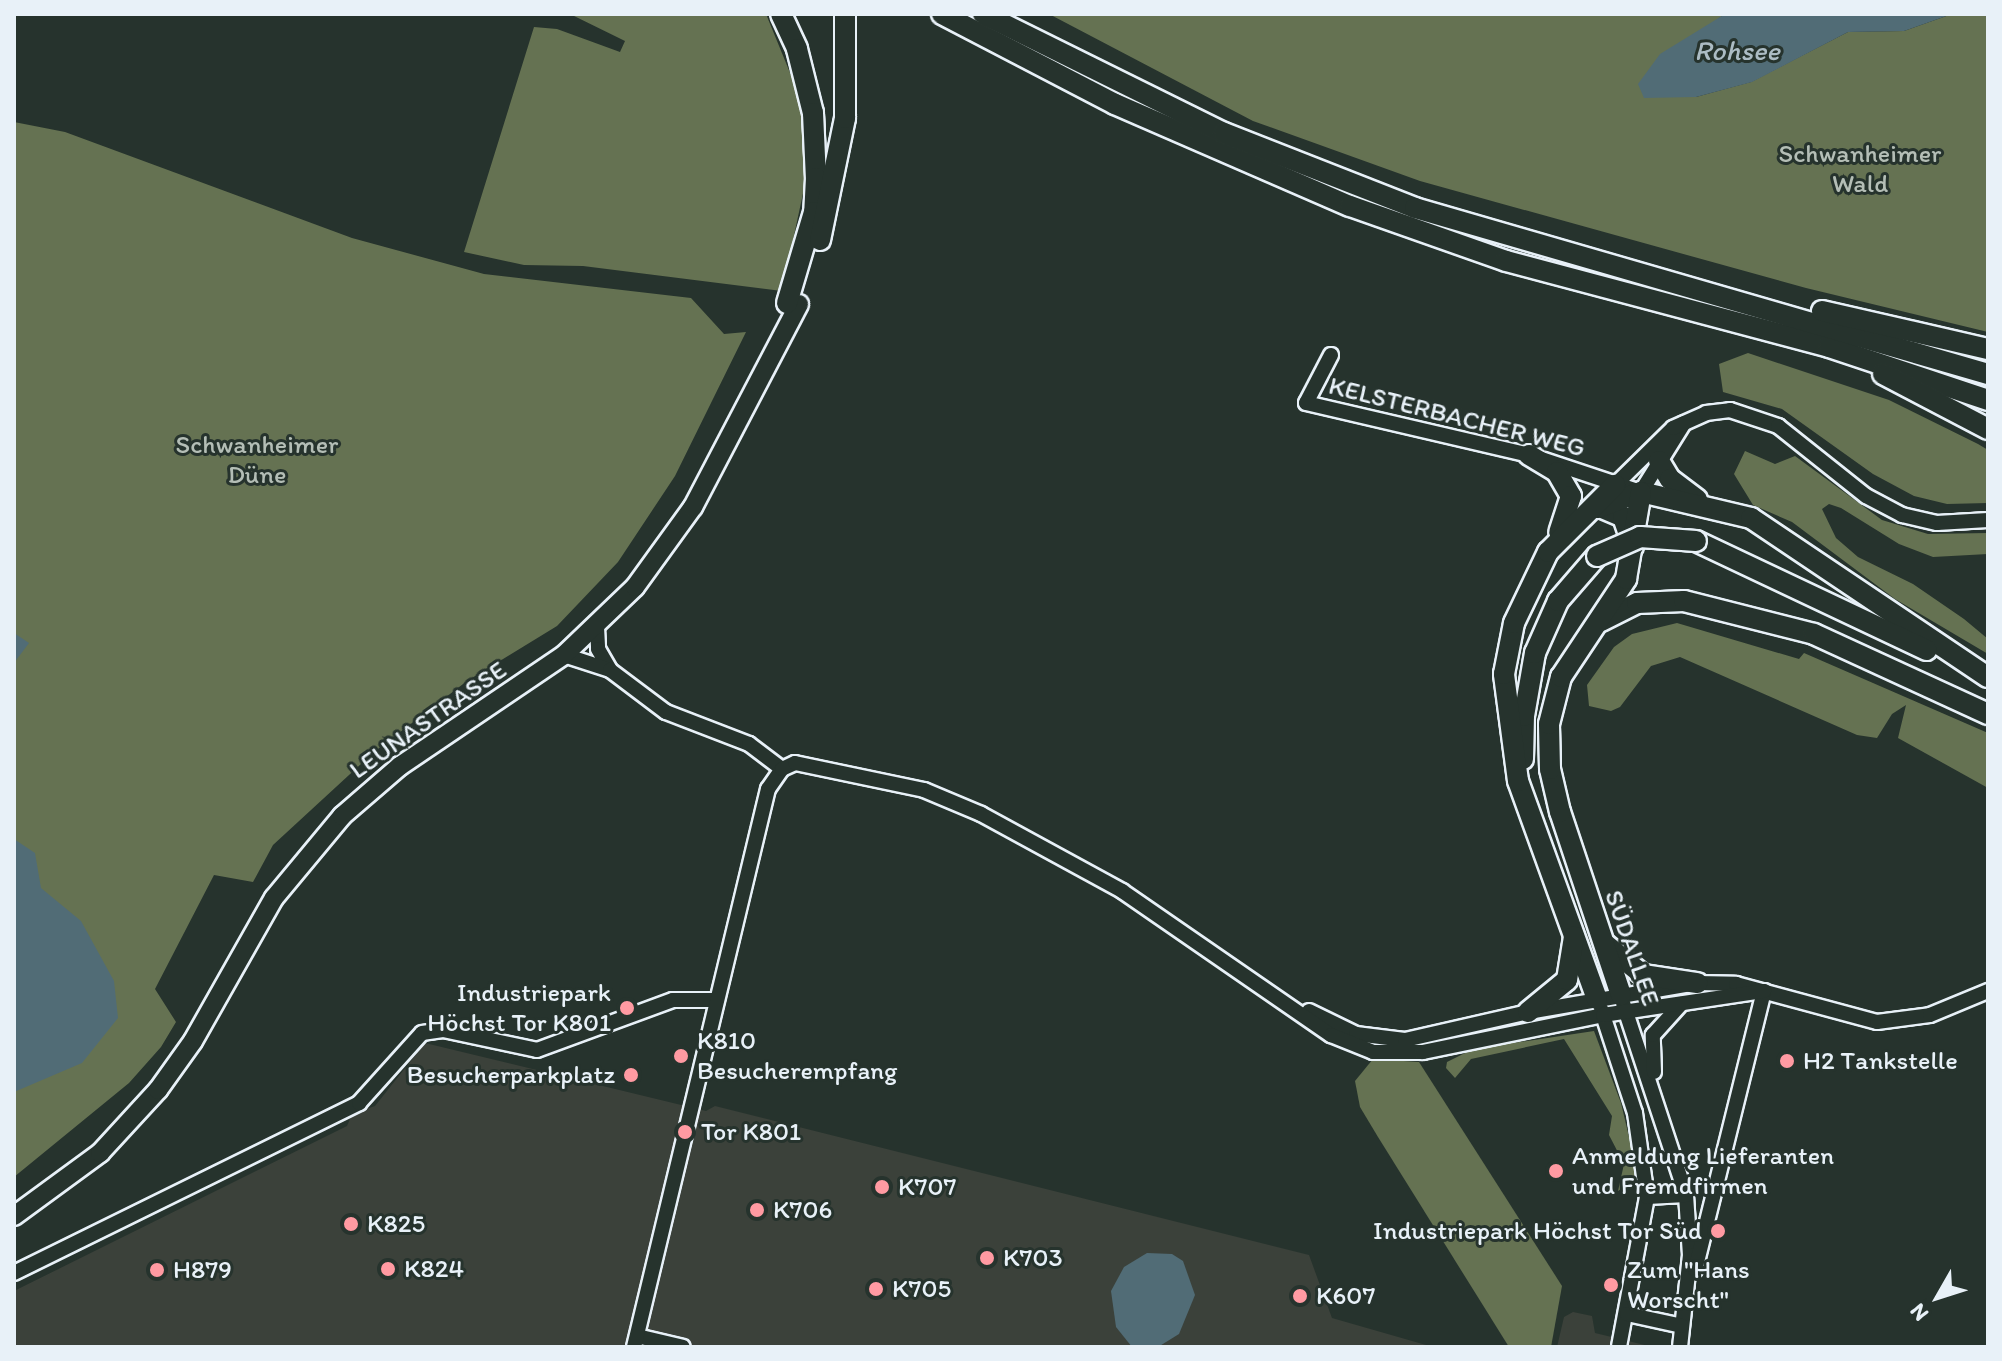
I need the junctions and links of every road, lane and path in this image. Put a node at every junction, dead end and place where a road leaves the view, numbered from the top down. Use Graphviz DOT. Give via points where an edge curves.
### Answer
graph roads {
  1 [pos="781,14"];
  2 [pos="845,14"];
  3 [pos="942,14"];
  4 [pos="983,14"];
  5 [pos="1688,288"];
  6 [pos="793,304"];
  7 [pos="1884,324"];
  8 [pos="1829,347"];
  9 [pos="1988,349"];
  10 [pos="1331,355"];
  11 [pos="1988,357"];
  12 [pos="1988,374"];
  13 [pos="1988,400"];
  14 [pos="1684,423"];
  15 [pos="1988,429"];
  16 [pos="1529,455"];
  17 [pos="1659,461"];
  18 [pos="1615,485"];
  19 [pos="1641,492"];
  20 [pos="1704,503"];
  21 [pos="1594,511"];
  22 [pos="1988,520"];
  23 [pos="1548,552"];
  24 [pos="1633,554"];
  25 [pos="1598,624"];
  26 [pos="597,627"];
  27 [pos="564,655"];
  28 [pos="610,670"];
  29 [pos="1988,679"];
  30 [pos="1988,714"];
  31 [pos="782,769"];
  32 [pos="1526,805"];
  33 [pos="1574,937"];
  34 [pos="1602,942"];
  35 [pos="1697,983"];
  36 [pos="1267,988"];
  37 [pos="1764,991"];
  38 [pos="1988,991"];
  39 [pos="715,1000"];
  40 [pos="1685,1001"];
  41 [pos="1624,1003"];
  42 [pos="1600,1007"];
  43 [pos="1528,1012"];
  44 [pos="1659,1104"];
  45 [pos="1635,1113"];
  46 [pos="1686,1195"];
  47 [pos="1647,1197"];
  48 [pos="14,1216"];
  49 [pos="14,1273"];
  50 [pos="1687,1298"];
  51 [pos="1627,1314"];
  52 [pos="1682,1326"];
  53 [pos="636,1341"];
  54 [pos="1620,1343"];
  55 [pos="683,1347"];
  56 [pos="1673,1347"];
  57 [pos="1680,1347"];
  1 -- 6 [label="highway" via="797,49 813,113 816,178 814,212"];
  2 -- 6 [label="highway" via="842,148 831,204"];
  3 -- 8 [label="highway" via="1115,104 1350,206 1522,266"];
  4 -- 5 [label="highway" via="1122,85 1320,173 1499,235"];
  5 -- 7 [label="highway"];
  5 -- 12 [label="highway"];
  6 -- 26 [label="main road, LEUNASTRASSE" via="768,366 664,550"];
  7 -- 9 [label="highway"];
  7 -- 11 [label="highway"];
  8 -- 13 [label="highway"];
  8 -- 15 [label="highway"];
  10 -- 16 [label="street, KELSTERBACHER WEG" via="1306,403"];
  14 -- 17 [label="street"];
  14 -- 18 [label="street" via="1653,443"];
  14 -- 22 [label="street" via="1721,410 1757,416 1887,508 1937,523"];
  16 -- 18 [label="street, KELSTERBACHER WEG"];
  16 -- 23 [label="highway" via="1557,472 1571,496 1569,515"];
  17 -- 19 [label="street"];
  17 -- 20 [label="highway" via="1676,484"];
  18 -- 19 [label="street, KELSTERBACHER WEG"];
  18 -- 21 [label="highway"];
  19 -- 20 [label="highway"];
  19 -- 21 [label="highway"];
  19 -- 24 [label="highway, SÜDALLEE"];
  20 -- 29 [label="highway" via="1773,528"];
  21 -- 23 [label="highway"];
  21 -- 24 [label="highway" via="1616,511 1628,523"];
  23 -- 32 [label="highway" via="1514,623 1505,657 1507,725"];
  24 -- 25 [label="highway, SÜDALLEE" via="1626,579"];
  25 -- 30 [label="highway" via="1637,603 1684,601 1814,634"];
  25 -- 34 [label="highway, SÜDALLEE" via="1575,652 1556,689 1549,748 1560,812"];
  26 -- 27 [label="main road, LEUNASTRASSE"];
  26 -- 28 [label="street" via="598,649"];
  27 -- 28 [label="street"];
  27 -- 48 [label="main road, LEUNASTRASSE" via="400,766 342,816 274,898 193,1041 148,1103 88,1163"];
  28 -- 31 [label="street" via="666,712 749,744"];
  29 -- 32 [label="highway, bridge" via="1696,541 1640,537 1597,556 1558,601 1535,653 1524,716"];
  31 -- 36 [label="street" via="815,764 952,800 1122,891"];
  31 -- 39 [label="street" via="768,789"];
  32 -- 33 [label="highway, SÜDALLEE"];
  33 -- 42 [label="highway, SÜDALLEE"];
  33 -- 43 [label="highway" via="1567,980"];
  34 -- 35 [label="highway" via="1636,972"];
  34 -- 41 [label="highway, SÜDALLEE"];
  35 -- 37 [label="street"];
  35 -- 41 [label="street"];
  36 -- 42 [label="street" via="1342,1042 1385,1053 1423,1052"];
  36 -- 43 [label="street" via="1356,1034 1390,1040"];
  37 -- 38 [label="street" via="1877,1022 1930,1015"];
  37 -- 40 [label="street"];
  37 -- 50 [label="street, SÜDALLEE"];
  39 -- 49 [label="street" via="673,1000 537,1050 443,1030 422,1033 359,1103"];
  39 -- 53 [label="street"];
  40 -- 41 [label="street"];
  40 -- 44 [label="street" via="1653,1035"];
  41 -- 42 [label="street"];
  41 -- 44 [label="street, SÜDALLEE"];
  42 -- 43 [label="street"];
  42 -- 45 [label="street, SÜDALLEE"];
  44 -- 45 [label="street"];
  44 -- 46 [label="street, SÜDALLEE"];
  45 -- 47 [label="street, SÜDALLEE"];
  46 -- 47 [label="street"];
  46 -- 50 [label="street, SÜDALLEE"];
  47 -- 51 [label="street, SÜDALLEE"];
  50 -- 52 [label="street, SÜDALLEE"];
  51 -- 52 [label="street"];
  51 -- 54 [label="street, SÜDALLEE"];
  52 -- 56 [label="street, SÜDALLEE"];
  52 -- 57 [label="street, SÜDALLEE"];
  53 -- 55 [label="street"];
}
